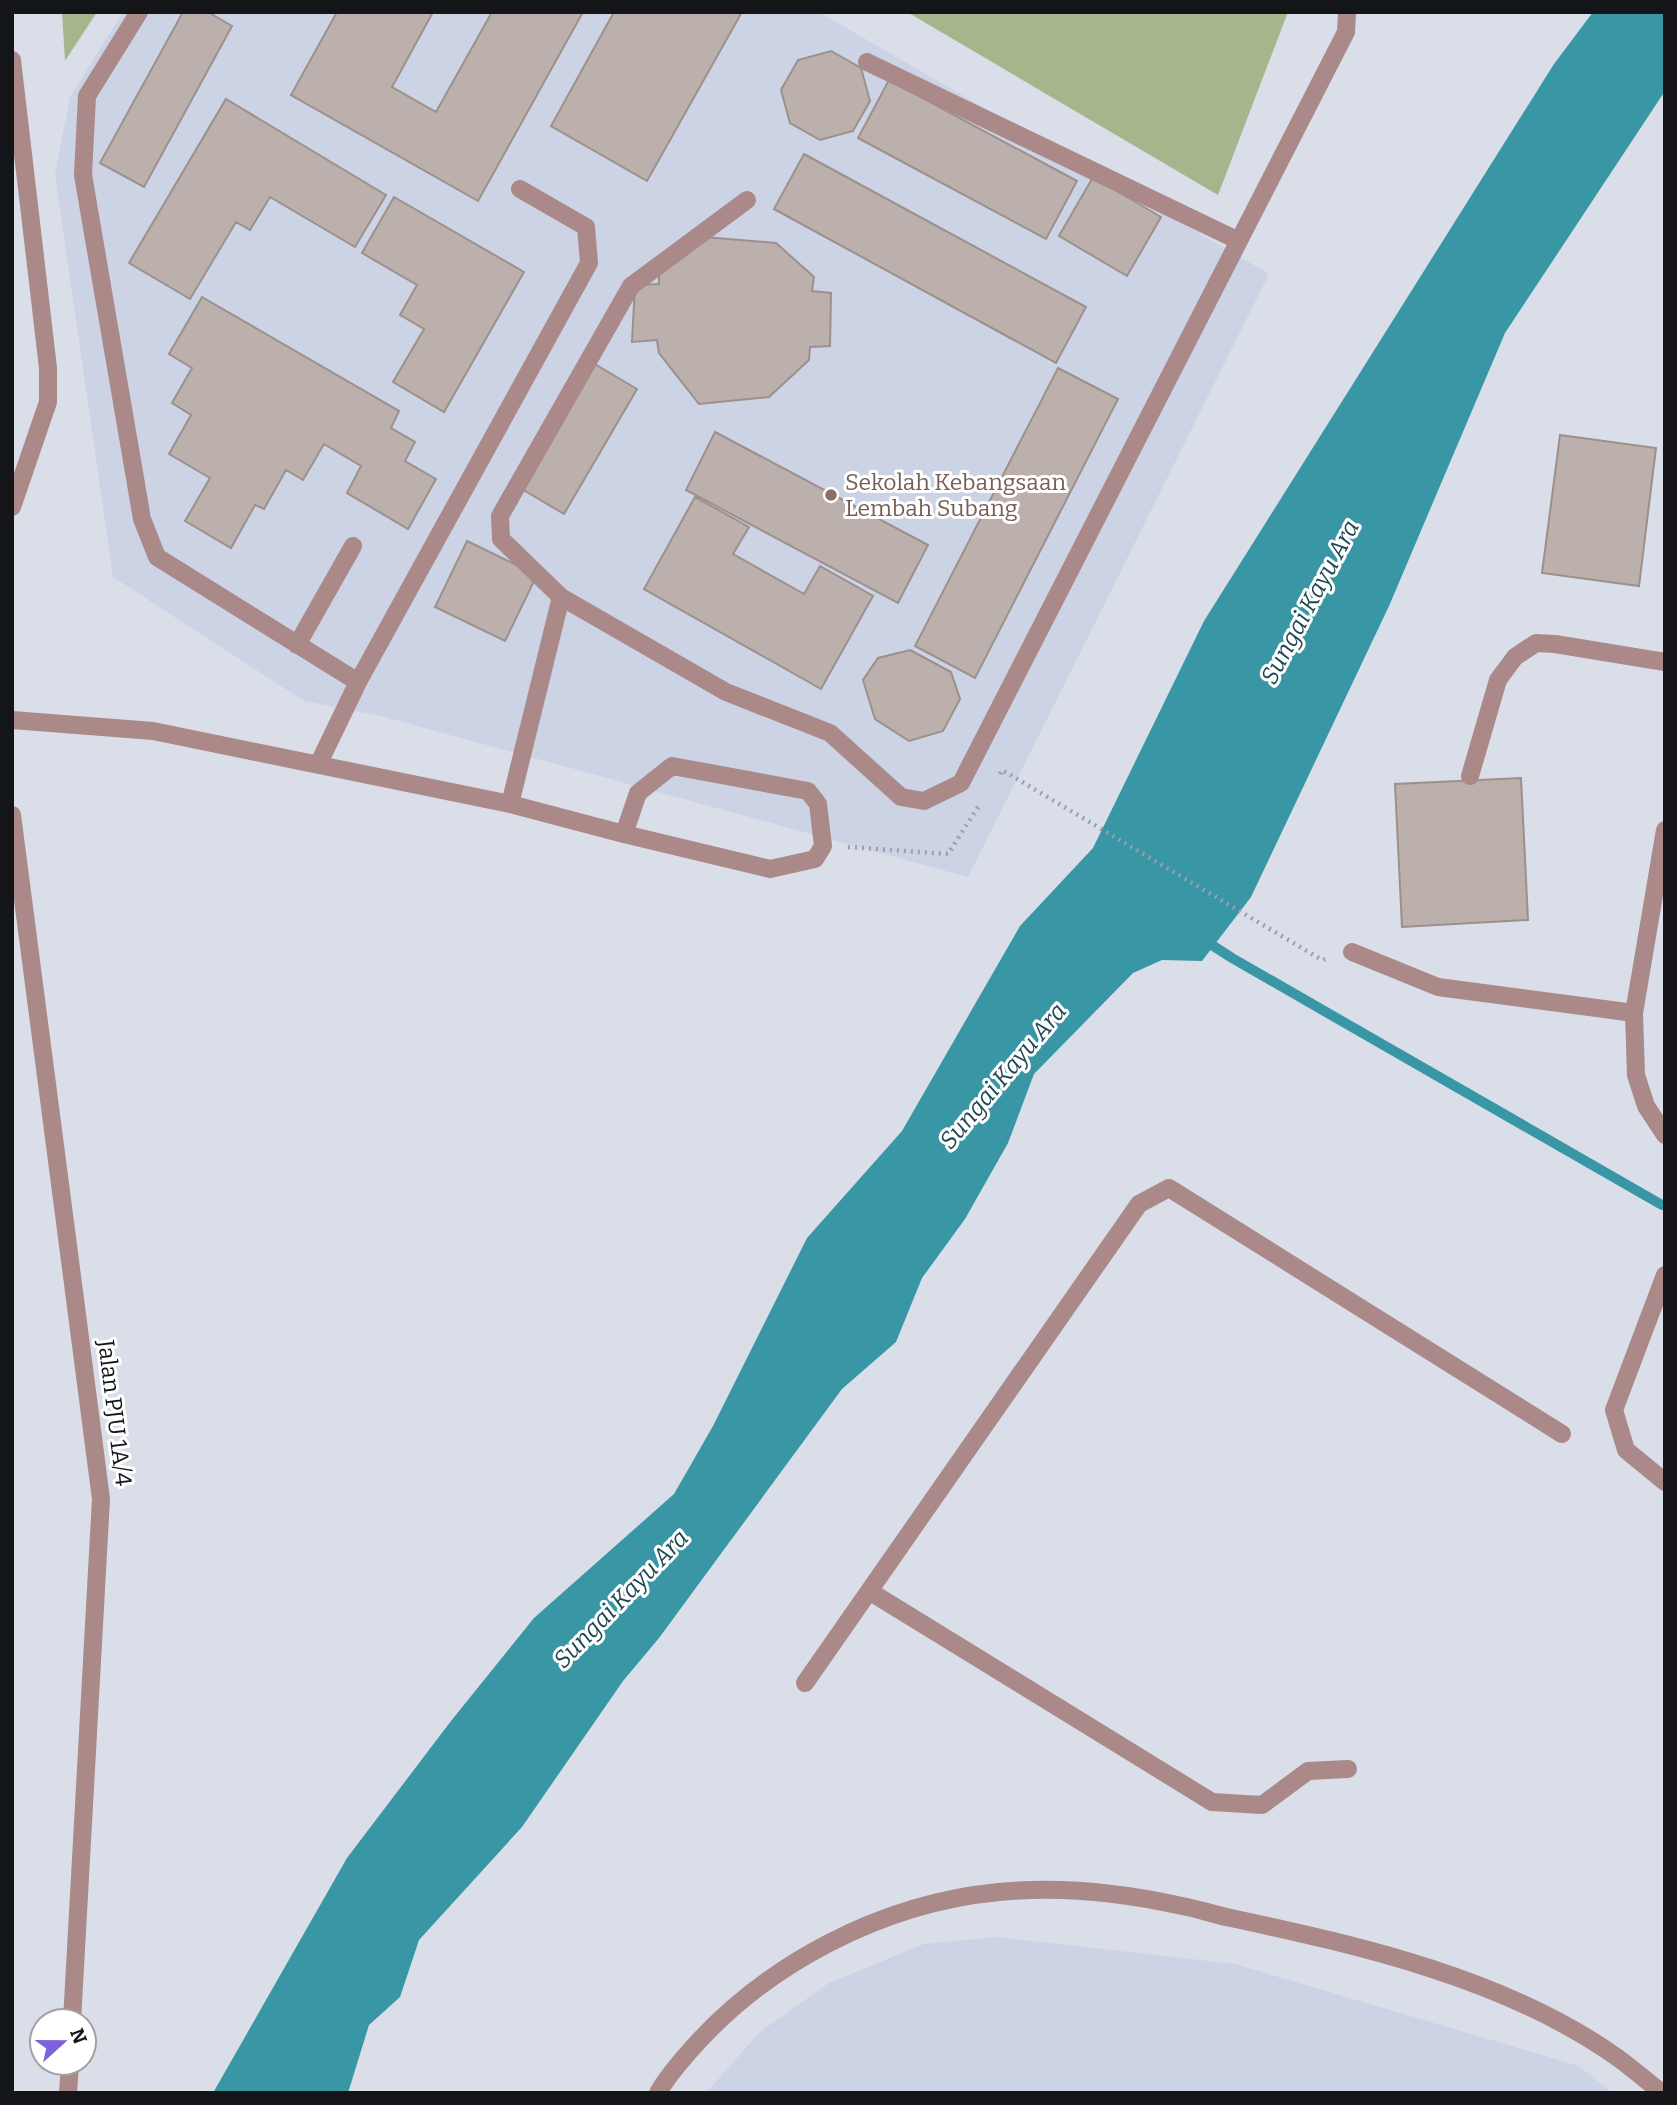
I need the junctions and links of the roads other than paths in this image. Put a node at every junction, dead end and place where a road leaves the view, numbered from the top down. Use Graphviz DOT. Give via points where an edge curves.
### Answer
graph roads {
  1 [pos="138,12"];
  2 [pos="1347,12"];
  3 [pos="12,60"];
  4 [pos="867,62"];
  5 [pos="15,108"];
  6 [pos="520,189"];
  7 [pos="747,201"];
  8 [pos="1239,241"];
  9 [pos="12,507"];
  10 [pos="353,546"];
  11 [pos="561,597"];
  12 [pos="297,645"];
  13 [pos="1665,662"];
  14 [pos="358,682"];
  15 [pos="12,720"];
  16 [pos="318,765"];
  17 [pos="1470,776"];
  18 [pos="510,804"];
  19 [pos="12,815"];
  20 [pos="1665,830"];
  21 [pos="624,834"];
  22 [pos="1352,952"];
  23 [pos="1634,1013"];
  24 [pos="1665,1135"];
  25 [pos="1665,1275"];
  26 [pos="1562,1434"];
  27 [pos="1665,1482"];
  28 [pos="869,1591"];
  29 [pos="805,1684"];
  30 [pos="1349,1769"];
  31 [pos="73,2007"];
  32 [pos="658,2093"];
  33 [pos="1662,2093"];
  1 -- 12 [label="street" via="87,96 83,175 142,519 157,557"];
  2 -- 8 [label="street" via="1346,32"];
  3 -- 5 [label="street"];
  4 -- 8 [label="street"];
  5 -- 9 [label="street" via="48,368 48,402"];
  6 -- 14 [label="street" via="586,227 589,262"];
  7 -- 11 [label="street" via="631,286 500,516 500,540"];
  8 -- 11 [label="street" via="961,783 924,802 901,797 830,733 726,692"];
  10 -- 12 [label="street"];
  11 -- 18 [label="street"];
  12 -- 14 [label="street"];
  13 -- 17 [label="street" via="1536,643 1515,657 1497,681"];
  14 -- 16 [label="street"];
  15 -- 16 [label="street" via="153,731"];
  16 -- 18 [label="street"];
  18 -- 21 [label="street"];
  19 -- 31 [label="street, Jalan PJU 1A/4" via="101,1499"];
  20 -- 23 [label="street"];
  21 -- 21 [label="street" via="769,869 815,859 823,846 818,804 808,791 672,766 638,793"];
  22 -- 23 [label="street" via="1438,987"];
  23 -- 24 [label="street" via="1636,1075 1646,1106"];
  25 -- 27 [label="street" via="1614,1410 1626,1450"];
  26 -- 28 [label="street" via="1169,1188 1139,1204"];
  28 -- 29 [label="street"];
  28 -- 30 [label="street" via="1212,1802 1262,1805 1308,1771"];
  32 -- 33 [label="street" via="702,2038 740,2002 818,1949 934,1902 1048,1890 1181,1905 1296,1931 1476,1984 1555,2020 1617,2057"];
}
